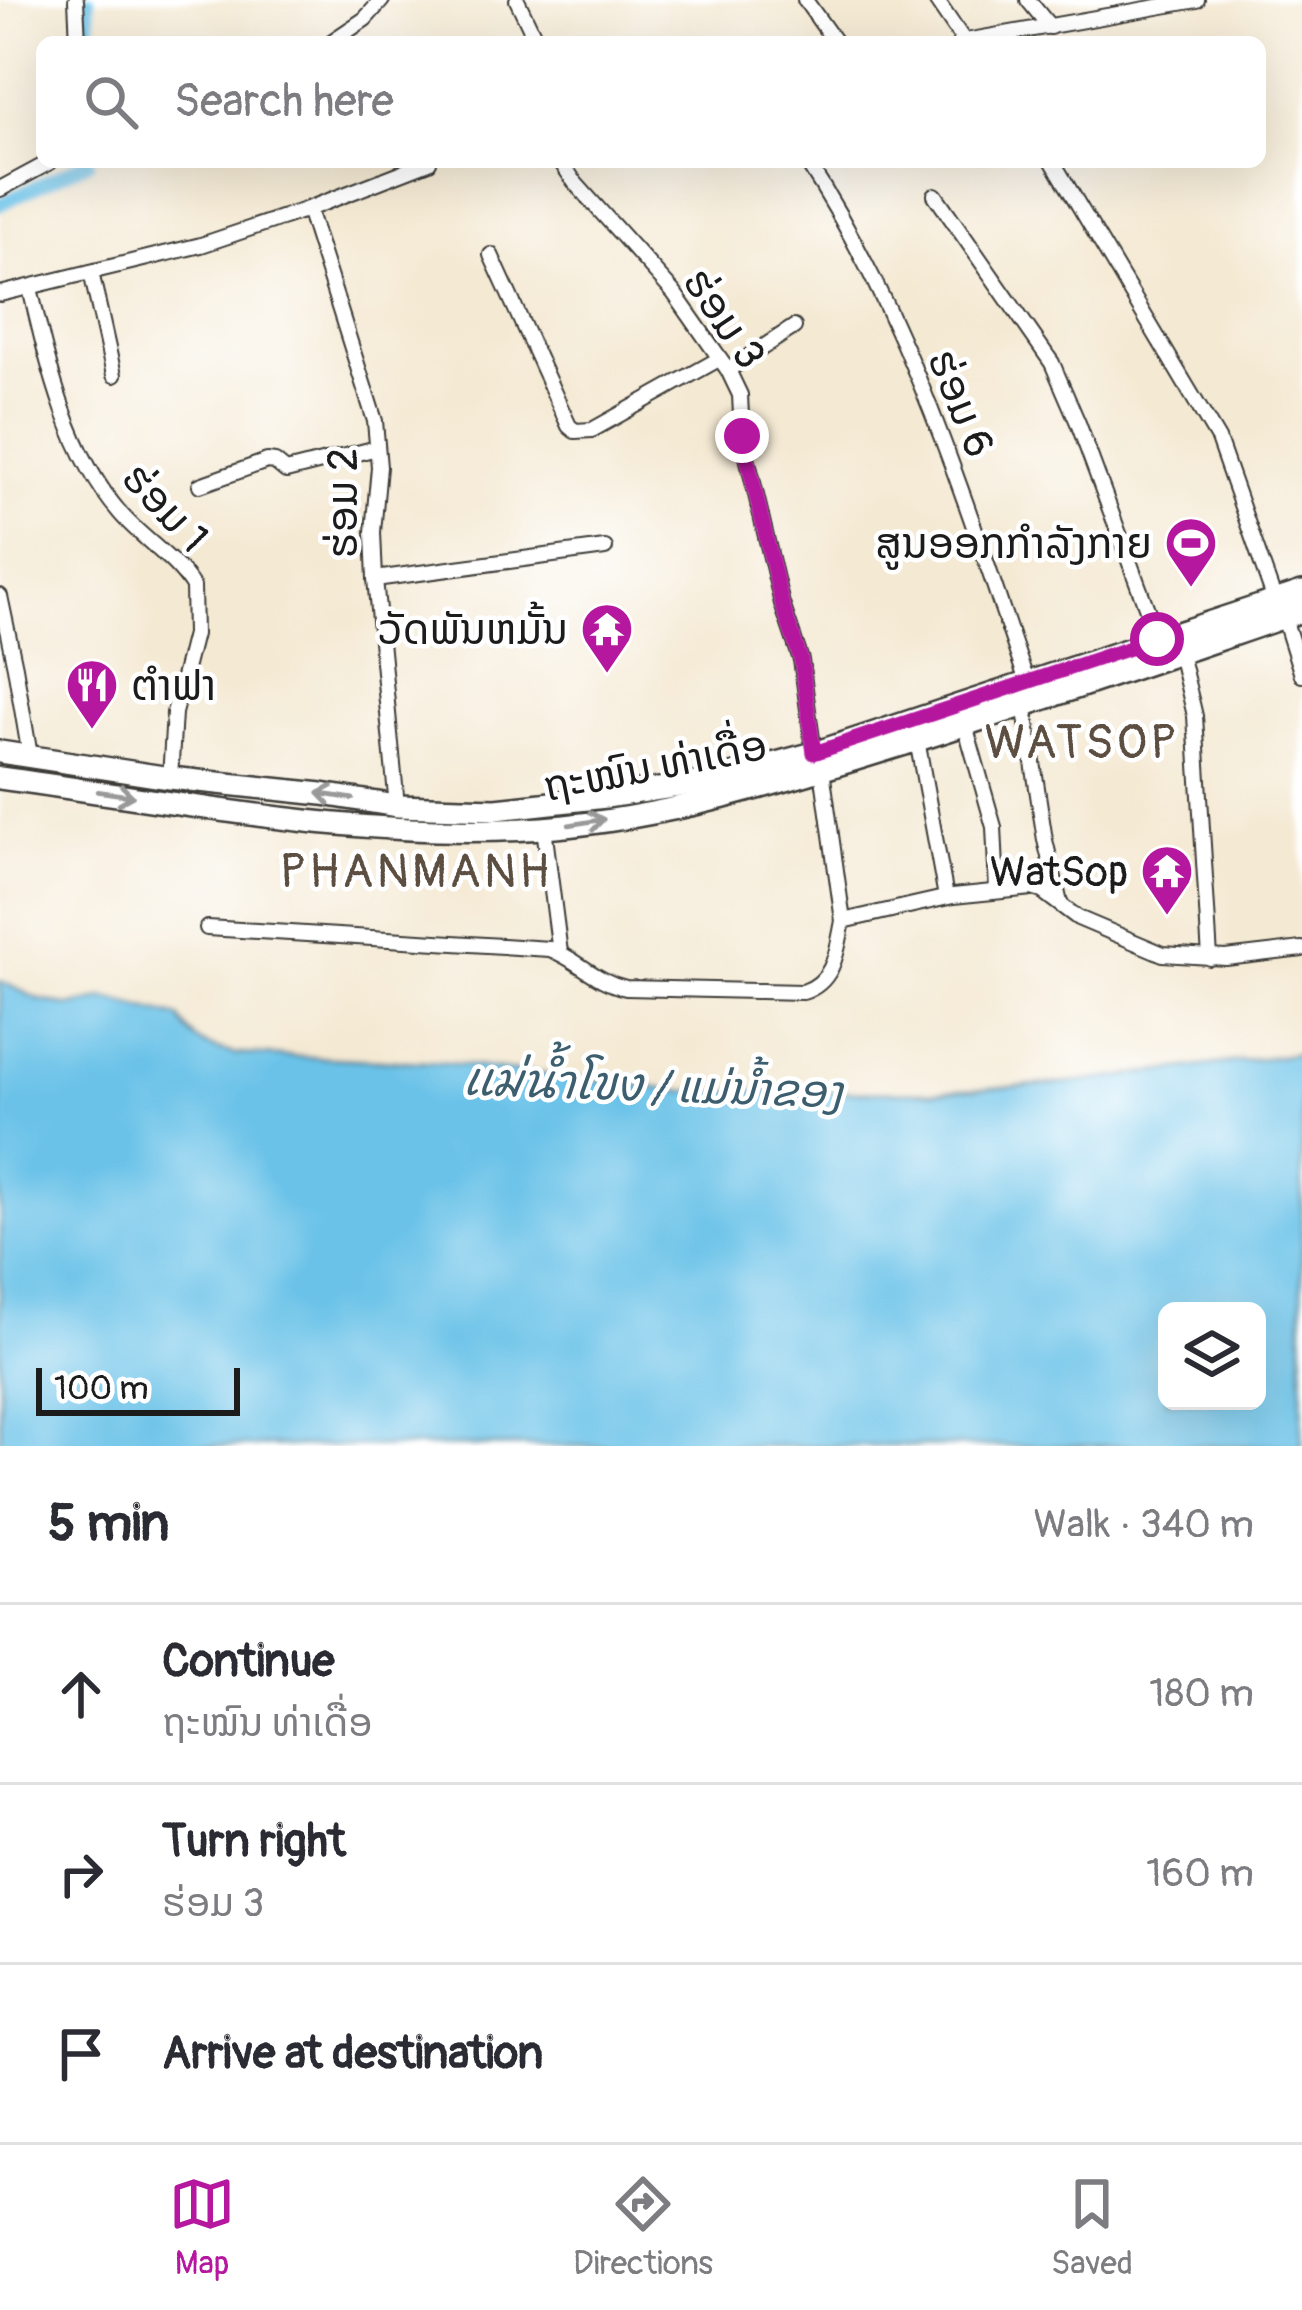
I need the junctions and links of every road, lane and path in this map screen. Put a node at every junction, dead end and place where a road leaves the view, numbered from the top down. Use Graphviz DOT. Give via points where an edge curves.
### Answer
graph roads {
  1 [pos="76,0"];
  2 [pos="382,0"];
  3 [pos="517,0"];
  4 [pos="805,0"];
  5 [pos="936,0"];
  6 [pos="1028,0"];
  7 [pos="1197,0"];
  8 [pos="1050,27"];
  9 [pos="77,36"];
  10 [pos="340,36"];
  11 [pos="534,36"];
  12 [pos="831,36"];
  13 [pos="967,36"];
  14 [pos="999,36"];
  15 [pos="39,168"];
  16 [pos="414,168"];
  17 [pos="566,168"];
  18 [pos="810,168"];
  19 [pos="1057,168"];
  20 [pos="0,189"];
  21 [pos="934,195"];
  22 [pos="308,209"];
  23 [pos="490,255"];
  24 [pos="91,272"];
  25 [pos="30,288"];
  26 [pos="0,294"];
  27 [pos="794,327"];
  28 [pos="724,365"];
  29 [pos="114,376"];
  30 [pos="377,448"];
  31 [pos="200,485"];
  32 [pos="605,548"];
  33 [pos="375,579"];
  34 [pos="1302,592"];
  35 [pos="0,596"];
  36 [pos="1287,610"];
  37 [pos="1157,639"];
  38 [pos="1180,653"];
  39 [pos="1302,675"];
  40 [pos="1025,693"];
  41 [pos="965,724"];
  42 [pos="917,740"];
  43 [pos="0,752"];
  44 [pos="27,756"];
  45 [pos="818,761"];
  46 [pos="170,778"];
  47 [pos="10,780"];
  48 [pos="397,806"];
  49 [pos="544,828"];
  50 [pos="997,891"];
  51 [pos="946,897"];
  52 [pos="1060,903"];
  53 [pos="844,921"];
  54 [pos="207,928"];
  55 [pos="1302,950"];
  56 [pos="560,953"];
  57 [pos="1210,958"];
  1 -- 9 [label="street"];
  2 -- 10 [label="street"];
  3 -- 11 [label="street"];
  4 -- 12 [label="street"];
  5 -- 13 [label="street"];
  6 -- 8 [label="street"];
  7 -- 8 [label="street"];
  8 -- 14 [label="street"];
  15 -- 20 [label="street"];
  16 -- 22 [label="street"];
  17 -- 28 [label="street, ຮ່ອມ 3" via="674,293"];
  18 -- 40 [label="street, ຮ່ອມ 6" via="880,290 969,507"];
  19 -- 36 [label="street" via="1218,440"];
  21 -- 37 [label="street" via="1052,363"];
  22 -- 24 [label="street"];
  22 -- 30 [label="street, ຮ່ອມ 2"];
  23 -- 28 [label="street" via="575,431"];
  24 -- 25 [label="street"];
  24 -- 29 [label="street"];
  25 -- 26 [label="street"];
  25 -- 46 [label="street, ຮ່ອມ 1" via="68,422 95,481 193,586 193,647 174,713"];
  27 -- 28 [label="street"];
  28 -- 45 [label="street, ຮ່ອມ 3" via="740,395 742,436 801,660"];
  30 -- 31 [label="street" via="286,471 267,461"];
  30 -- 33 [label="street, ຮ່ອມ 2"];
  32 -- 33 [label="street"];
  33 -- 48 [label="street, ຮ່ອມ 2"];
  34 -- 36 [label="main road, ຖະໝົນ ທ່າເດື່ອ"];
  35 -- 44 [label="street"];
  36 -- 37 [label="main road, ຖະໝົນ ທ່າເດື່ອ"];
  36 -- 38 [label="main road, ຖະໝົນ ທ່າເດື່ອ"];
  36 -- 39 [label="street"];
  37 -- 40 [label="main road, ຖະໝົນ ທ່າເດື່ອ"];
  38 -- 40 [label="main road, ຖະໝົນ ທ່າເດື່ອ"];
  38 -- 57 [label="street" via="1195,716"];
  40 -- 41 [label="main road, ຖະໝົນ ທ່າເດື່ອ"];
  40 -- 45 [label="main road, ຖະໝົນ ທ່າເດື່ອ"];
  40 -- 52 [label="street, ຮ່ອມ 6"];
  41 -- 42 [label="main road, ຖະໝົນ ທ່າເດື່ອ"];
  41 -- 50 [label="street" via="994,827"];
  42 -- 45 [label="main road, ຖະໝົນ ທ່າເດື່ອ"];
  42 -- 51 [label="street"];
  43 -- 44 [label="main road, ຖະໝົນ ທ່າເດື່ອ"];
  44 -- 46 [label="main road, ຖະໝົນ ທ່າເດື່ອ"];
  44 -- 47 [label="main road"];
  45 -- 48 [label="main road, ຖະໝົນ ທ່າເດື່ອ" via="496,809"];
  49 -- 45 [label="main road, ຖະໝົນ ທ່າເດື່ອ, one-way" via="715,801"];
  45 -- 53 [label="street, ຮ່ອມ 3"];
  48 -- 46 [label="main road, ຖະໝົນ ທ່າເດື່ອ, one-way"];
  47 -- 49 [label="main road, ຖະໝົນ ທ່າເດື່ອ, one-way" via="326,823"];
  49 -- 56 [label="street"];
  50 -- 51 [label="street"];
  50 -- 52 [label="street" via="1032,889"];
  51 -- 53 [label="street"];
  52 -- 57 [label="street" via="1162,954"];
  53 -- 56 [label="street" via="829,973 803,992 626,988"];
  54 -- 56 [label="street"];
  55 -- 57 [label="street"];
}
